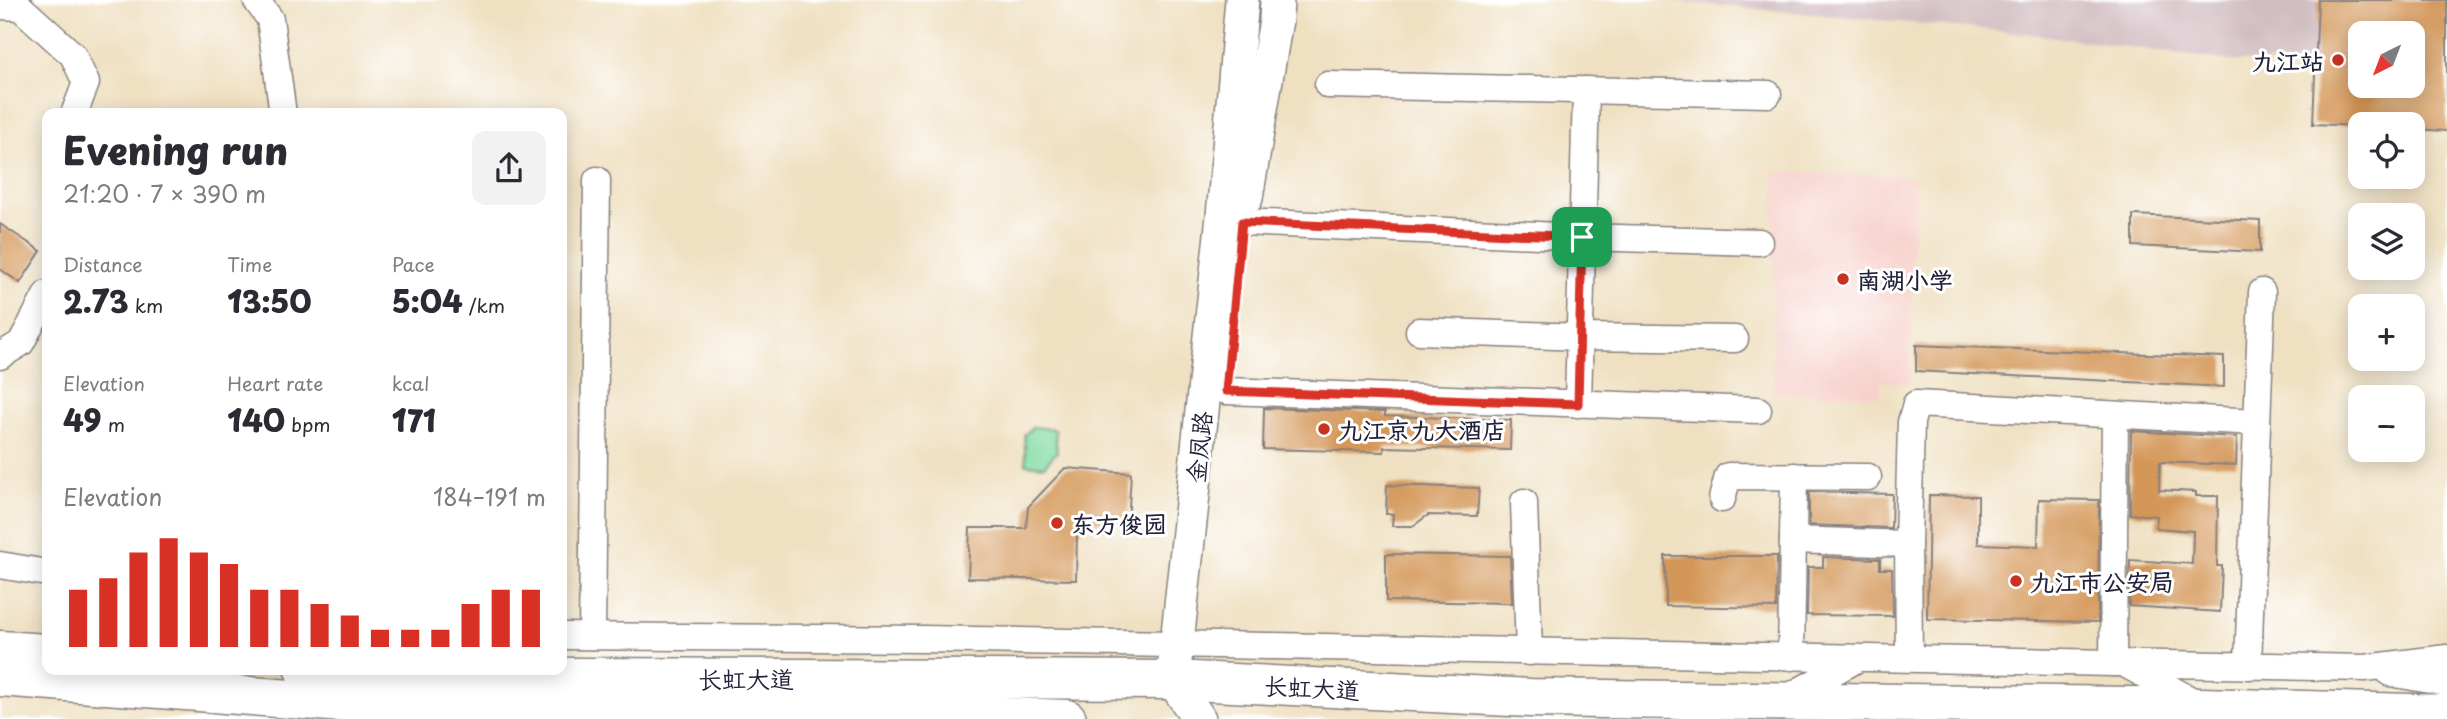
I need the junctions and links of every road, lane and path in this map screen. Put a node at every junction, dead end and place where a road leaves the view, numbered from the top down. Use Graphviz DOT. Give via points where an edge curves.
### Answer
graph roads {
  1 [pos="256,0"];
  2 [pos="1242,0"];
  3 [pos="1277,0"];
  4 [pos="0,6"];
  5 [pos="1328,85"];
  6 [pos="1586,90"];
  7 [pos="1768,94"];
  8 [pos="76,108"];
  9 [pos="282,108"];
  10 [pos="597,180"];
  11 [pos="1242,222"];
  12 [pos="1582,237"];
  13 [pos="1759,242"];
  14 [pos="2262,292"];
  15 [pos="42,303"];
  16 [pos="1419,331"];
  17 [pos="1580,337"];
  18 [pos="1735,339"];
  19 [pos="0,355"];
  20 [pos="1226,391"];
  21 [pos="1578,404"];
  22 [pos="1758,411"];
  23 [pos="2115,415"];
  24 [pos="2257,422"];
  25 [pos="1794,476"];
  26 [pos="1868,477"];
  27 [pos="1722,499"];
  28 [pos="1524,502"];
  29 [pos="1793,540"];
  30 [pos="1908,544"];
  31 [pos="0,565"];
  32 [pos="42,572"];
  33 [pos="567,636"];
  34 [pos="592,636"];
  35 [pos="821,639"];
  36 [pos="0,650"];
  37 [pos="1529,652"];
  38 [pos="42,653"];
  39 [pos="1791,657"];
  40 [pos="1858,658"];
  41 [pos="2447,658"];
  42 [pos="1909,659"];
  43 [pos="1186,663"];
  44 [pos="2119,663"];
  45 [pos="2248,666"];
  46 [pos="2365,668"];
  47 [pos="328,675"];
  48 [pos="0,677"];
  49 [pos="2447,683"];
  50 [pos="391,688"];
  51 [pos="1783,700"];
  52 [pos="757,702"];
  53 [pos="2202,707"];
  54 [pos="2447,713"];
  55 [pos="435,719"];
  56 [pos="1067,719"];
  57 [pos="1200,719"];
  1 -- 9 [label="street" via="270,19"];
  2 -- 43 [label="main road, 金凤路"];
  3 -- 11 [label="main road, 金凤路"];
  4 -- 8 [label="street" via="20,7 73,55 86,83"];
  5 -- 6 [label="street"];
  6 -- 7 [label="street"];
  6 -- 12 [label="street"];
  10 -- 34 [label="street"];
  11 -- 12 [label="street"];
  11 -- 20 [label="main road, 金凤路"];
  12 -- 13 [label="street"];
  12 -- 17 [label="street"];
  14 -- 24 [label="street"];
  15 -- 19 [label="street" via="21,343"];
  16 -- 17 [label="street"];
  17 -- 18 [label="street"];
  17 -- 21 [label="street"];
  20 -- 21 [label="street"];
  20 -- 43 [label="main road, 金凤路"];
  21 -- 22 [label="street"];
  23 -- 24 [label="street"];
  23 -- 30 [label="street" via="1916,404 1911,422"];
  23 -- 44 [label="street"];
  24 -- 45 [label="street"];
  25 -- 26 [label="street"];
  25 -- 27 [label="street" via="1728,476"];
  25 -- 29 [label="street"];
  28 -- 37 [label="street"];
  29 -- 30 [label="street"];
  29 -- 39 [label="street"];
  30 -- 42 [label="street"];
  31 -- 32 [label="street"];
  33 -- 34 [label="street"];
  34 -- 35 [label="street"];
  35 -- 43 [label="street"];
  35 -- 52 [label="street"];
  36 -- 38 [label="highway"];
  37 -- 39 [label="street"];
  37 -- 43 [label="street"];
  39 -- 40 [label="street"];
  40 -- 42 [label="street"];
  40 -- 51 [label="street"];
  41 -- 46 [label="street"];
  42 -- 44 [label="street"];
  43 -- 51 [label="highway, 长虹大道" via="1531,698"];
  43 -- 52 [label="highway, 长虹大道"];
  43 -- 57 [label="main road, 金凤路"];
  44 -- 45 [label="street"];
  44 -- 53 [label="street"];
  45 -- 46 [label="street"];
  46 -- 49 [label="street"];
  47 -- 50 [label="highway, 长虹大道"];
  48 -- 50 [label="highway, 长虹大道"];
  50 -- 52 [label="highway, 长虹大道"];
  50 -- 55 [label="street"];
  51 -- 53 [label="highway, 长虹大道"];
  52 -- 56 [label="highway, 长虹大道"];
  53 -- 54 [label="highway, 长虹大道"];
}
